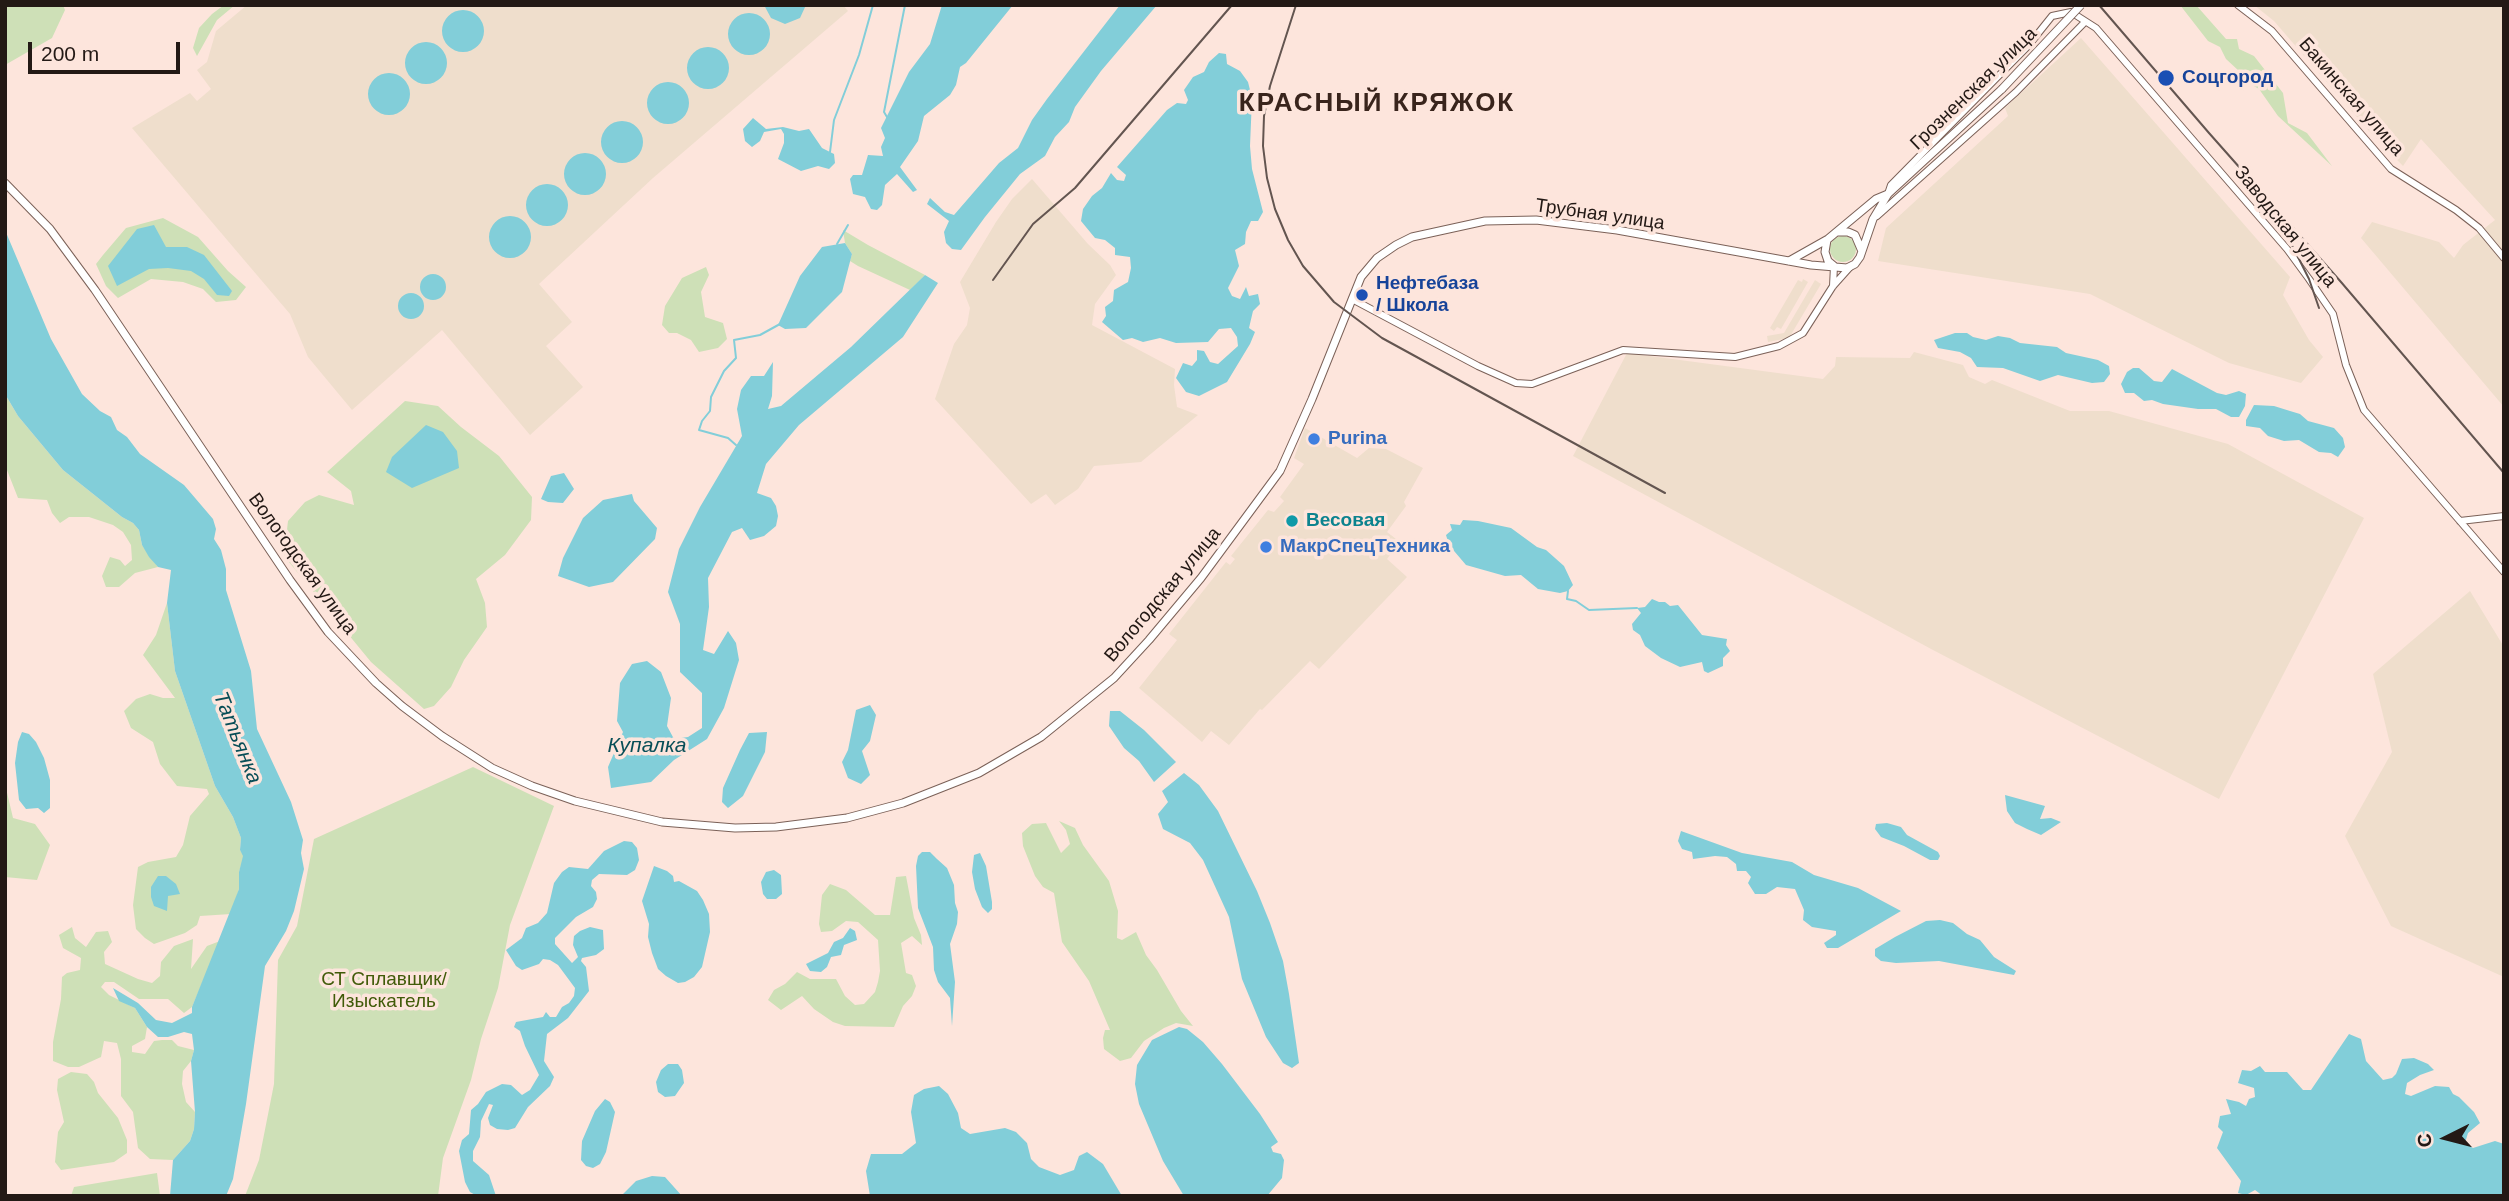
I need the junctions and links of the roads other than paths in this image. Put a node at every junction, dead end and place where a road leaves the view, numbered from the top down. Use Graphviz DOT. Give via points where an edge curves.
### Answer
graph roads {
  1 [pos="2081,5"];
  2 [pos="2238,5"];
  3 [pos="2085,22"];
  4 [pos="5,183"];
  5 [pos="1888,194"];
  6 [pos="1873,219"];
  7 [pos="1835,233"];
  8 [pos="1828,239"];
  9 [pos="1861,250"];
  10 [pos="2504,258"];
  11 [pos="1789,261"];
  12 [pos="1835,266"];
  13 [pos="1852,266"];
  14 [pos="1833,286"];
  15 [pos="1352,299"];
  16 [pos="2504,516"];
  17 [pos="2460,521"];
  18 [pos="2504,572"];
  1 -- 5 [label="main road, Грозненская улица, bridge" via="2002,89"];
  2 -- 10 [label="street, Бакинская улица" via="2272,30 2391,169 2479,228"];
  3 -- 5 [label="street" via="2071,12 2052,16 2028,47 1891,185"];
  3 -- 6 [label="street" via="2016,92"];
  3 -- 17 [label="street, Заводская улица" via="2096,27 2302,269 2333,314 2349,375 2364,410"];
  4 -- 15 [label="main road, Вологодская улица" via="50,229 290,580 328,632 376,683 442,736 492,768 532,786 635,817 711,827 813,823 903,803 979,773 1062,722 1114,678 1149,640 1280,471"];
  5 -- 6 [label="main road"];
  5 -- 7 [label="main road"];
  6 -- 9 [label="main road"];
  7 -- 8 [label="main road"];
  7 -- 9 [label="main road" via="1852,233"];
  8 -- 11 [label="main road"];
  8 -- 12 [label="main road" via="1825,252"];
  9 -- 13 [label="main road"];
  11 -- 12 [label="main road, Трубная улица"];
  11 -- 15 [label="main road, Трубная улица" via="1562,222 1485,221 1412,237 1396,245 1364,272"];
  12 -- 13 [label="main road"];
  12 -- 14 [label="street"];
  13 -- 14 [label="street"];
  14 -- 15 [label="street" via="1803,333 1779,346 1735,357 1623,350 1532,384 1516,383 1478,366"];
  16 -- 17 [label="street"];
  17 -- 18 [label="street, Заводская улица"];
}
